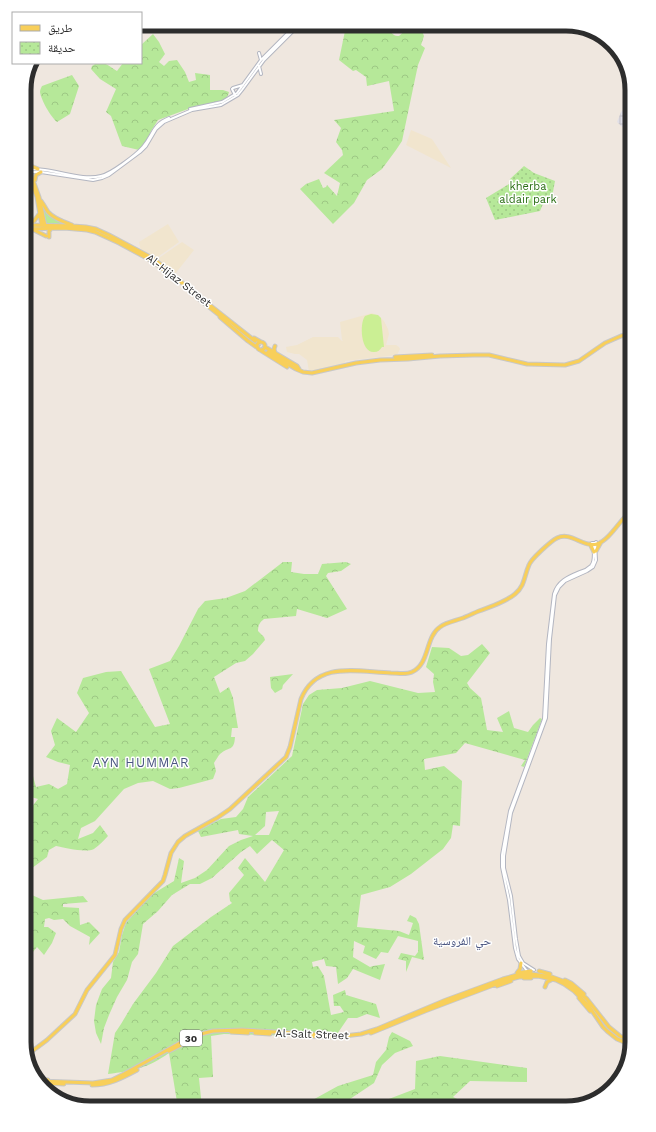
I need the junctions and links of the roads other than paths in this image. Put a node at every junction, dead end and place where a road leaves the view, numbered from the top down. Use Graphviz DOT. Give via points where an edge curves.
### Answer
graph roads {
  1 [pos="292,31"];
  2 [pos="292,31"];
  3 [pos="259,53"];
  4 [pos="261,60"];
  5 [pos="259,66"];
  6 [pos="253,75"];
  7 [pos="244,84"];
  8 [pos="235,95"];
  9 [pos="31,166"];
  10 [pos="31,171"];
  11 [pos="40,171"];
  12 [pos="31,175"];
  13 [pos="31,178"];
  14 [pos="34,182"];
  15 [pos="40,200"];
  16 [pos="40,213"];
  17 [pos="31,223"];
  18 [pos="31,226"];
  19 [pos="73,226"];
  20 [pos="44,227"];
  21 [pos="31,228"];
  22 [pos="52,228"];
  23 [pos="216,311"];
  24 [pos="625,335"];
  25 [pos="254,342"];
  26 [pos="261,342"];
  27 [pos="275,346"];
  28 [pos="265,347"];
  29 [pos="259,349"];
  30 [pos="268,351"];
  31 [pos="275,353"];
  32 [pos="299,370"];
  33 [pos="625,513"];
  34 [pos="625,516"];
  35 [pos="601,542"];
  36 [pos="594,543"];
  37 [pos="595,551"];
  38 [pos="507,830"];
  39 [pos="521,963"];
  40 [pos="531,971"];
  41 [pos="539,971"];
  42 [pos="517,973"];
  43 [pos="540,977"];
  44 [pos="531,978"];
  45 [pos="551,980"];
  46 [pos="565,983"];
  47 [pos="545,987"];
  48 [pos="471,992"];
  49 [pos="438,1003"];
  50 [pos="446,1003"];
  51 [pos="594,1008"];
  52 [pos="595,1015"];
  53 [pos="625,1038"];
  54 [pos="625,1042"];
  55 [pos="32,1051"];
  56 [pos="45,1080"];
  57 [pos="48,1083"];
  58 [pos="55,1083"];
  1 -- 4 [label="street"];
  2 -- 5 [label="street"];
  3 -- 4 [label="street"];
  4 -- 7 [label="street"];
  5 -- 6 [label="street"];
  5 -- 6 [label="street" via="260,74"];
  6 -- 11 [label="street" via="239,94 224,103 190,111 160,124 140,152 107,176 88,179"];
  7 -- 8 [label="street"];
  7 -- 8 [label="street" via="233,89"];
  8 -- 11 [label="street" via="222,102 192,108 162,121 155,127 145,145 104,176 91,178"];
  9 -- 11 [label="main road"];
  10 -- 11 [label="street"];
  11 -- 14 [label="main road"];
  12 -- 14 [label="main road"];
  13 -- 16 [label="main road"];
  14 -- 15 [label="main road"];
  15 -- 19 [label="main road" via="48,213"];
  15 -- 20 [label="main road"];
  16 -- 17 [label="main road"];
  16 -- 20 [label="main road"];
  18 -- 20 [label="main road, Al-Hijaz Street"];
  19 -- 20 [label="main road, Al-Hijaz Street"];
  19 -- 23 [label="main road, Al-Hijaz Street" via="99,231 143,252"];
  20 -- 22 [label="main road, Al-Hijaz Street"];
  21 -- 22 [label="main road" via="47,236"];
  22 -- 23 [label="main road, Al-Hijaz Street" via="93,231 119,243 154,262"];
  23 -- 25 [label="main road"];
  23 -- 25 [label="main road" via="219,310"];
  24 -- 32 [label="main road" via="598,347 583,358 570,362 541,363 488,353 443,354 372,359 312,372"];
  25 -- 26 [label="main road"];
  25 -- 29 [label="main road"];
  26 -- 28 [label="main road"];
  26 -- 29 [label="main road" via="257,345"];
  27 -- 31 [label="main road"];
  28 -- 29 [label="main road"];
  28 -- 30 [label="main road"];
  29 -- 30 [label="main road"];
  30 -- 31 [label="main road"];
  30 -- 32 [label="main road" via="287,366"];
  31 -- 32 [label="main road" via="297,366"];
  33 -- 36 [label="main road" via="602,539"];
  34 -- 35 [label="main road"];
  35 -- 36 [label="main road"];
  35 -- 37 [label="main road"];
  36 -- 37 [label="main road"];
  36 -- 37 [label="street"];
  36 -- 55 [label="main road" via="564,536 553,540 531,561 523,586 518,592 498,604 440,627 434,633 422,663 412,672 342,671 323,675 314,681 301,699 286,757 230,809 176,844 163,882 125,920 115,955 87,990 75,1014"];
  37 -- 38 [label="street" via="591,566 566,578 555,591 548,644 544,719 511,808"];
  38 -- 39 [label="street" via="502,863 515,948"];
  38 -- 40 [label="street" via="504,865 511,896 516,944 520,958"];
  39 -- 40 [label="street"];
  39 -- 42 [label="main road"];
  40 -- 42 [label="main road"];
  41 -- 51 [label="main road" via="571,983 586,996"];
  42 -- 49 [label="main road" via="466,990"];
  43 -- 45 [label="main road"];
  44 -- 50 [label="main road" via="511,981"];
  45 -- 47 [label="main road"];
  45 -- 52 [label="main road" via="575,994"];
  46 -- 48 [label="main road, Al-Salt Street / 30" via="547,975 523,974"];
  46 -- 51 [label="main road, Al-Salt Street / 30" via="582,994"];
  46 -- 52 [label="main road, Al-Salt Street / 30" via="580,996"];
  48 -- 49 [label="main road, Al-Salt Street / 30"];
  48 -- 50 [label="main road, Al-Salt Street / 30"];
  49 -- 58 [label="main road, Al-Salt Street / 30" via="367,1033 353,1036 219,1030 190,1038 112,1080"];
  50 -- 58 [label="main road, Al-Salt Street / 30" via="356,1037 227,1032 205,1034 113,1082 96,1085"];
  51 -- 53 [label="main road, Al-Salt Street / 30" via="608,1028"];
  52 -- 54 [label="main road, Al-Salt Street / 30" via="609,1033"];
  56 -- 58 [label="main road"];
  57 -- 58 [label="main road"];
}
